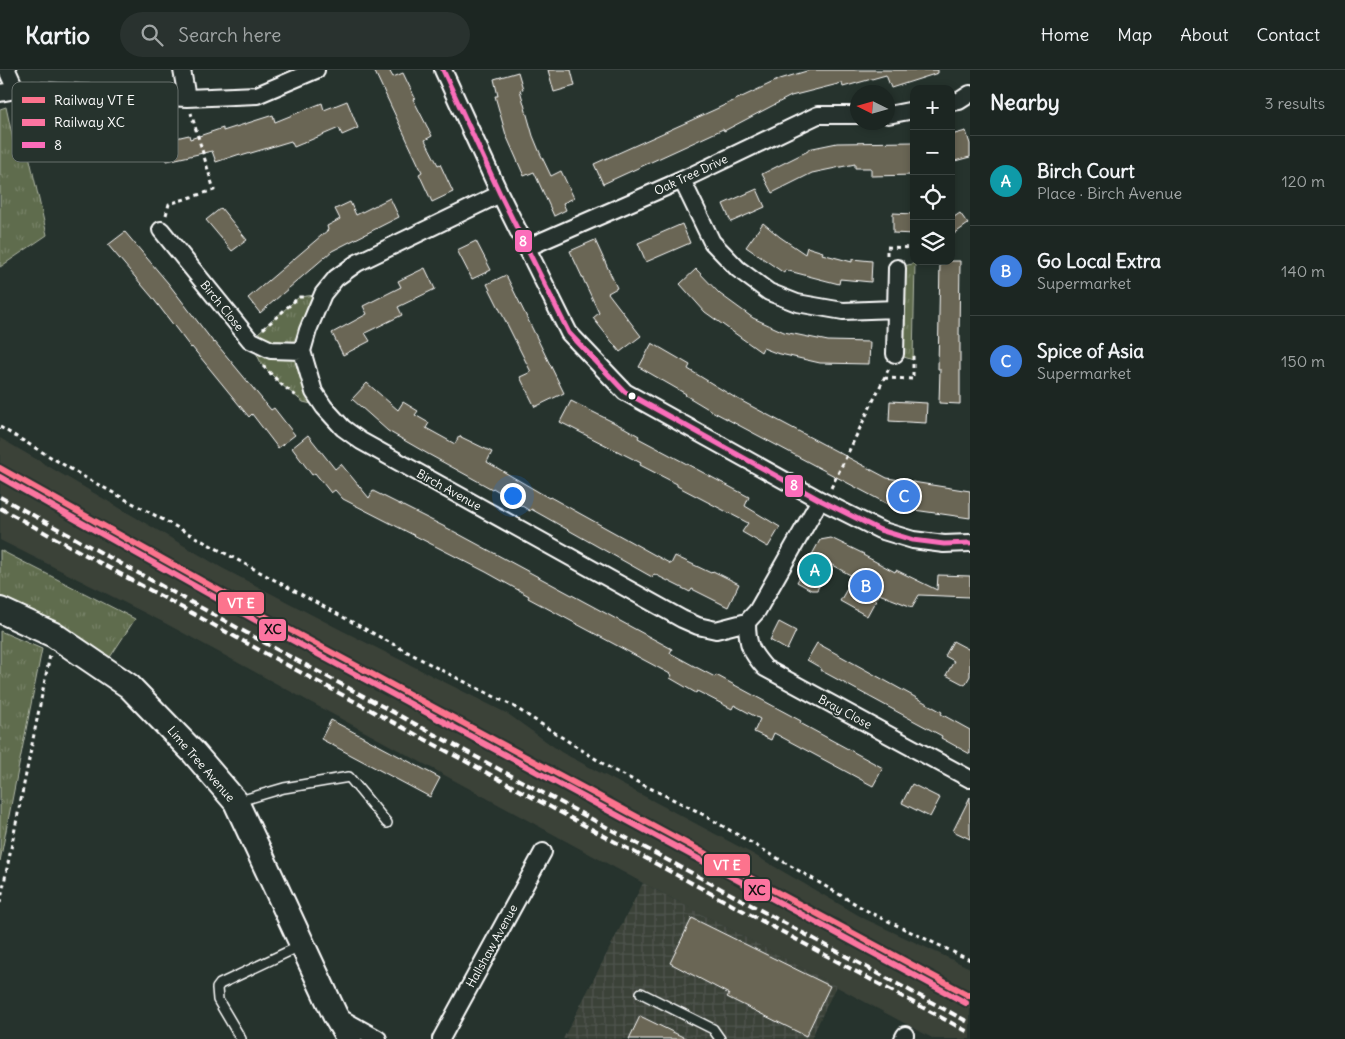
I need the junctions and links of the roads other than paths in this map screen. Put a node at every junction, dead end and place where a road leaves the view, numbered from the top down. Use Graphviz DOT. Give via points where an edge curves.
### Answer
graph roads {
  1 [pos="7,70"];
  2 [pos="182,70"];
  3 [pos="316,70"];
  4 [pos="449,72"];
  5 [pos="8,91"];
  6 [pos="970,94"];
  7 [pos="178,98"];
  8 [pos="187,98"];
  9 [pos="955,102"];
  10 [pos="910,111"];
  11 [pos="895,114"];
  12 [pos="850,115"];
  13 [pos="682,180"];
  14 [pos="500,194"];
  15 [pos="161,230"];
  16 [pos="526,248"];
  17 [pos="897,268"];
  18 [pos="895,309"];
  19 [pos="302,351"];
  20 [pos="896,354"];
  21 [pos="822,501"];
  22 [pos="970,543"];
  23 [pos="0,610"];
  24 [pos="747,622"];
  25 [pos="970,779"];
  26 [pos="236,802"];
  27 [pos="387,823"];
  28 [pos="543,852"];
  29 [pos="303,944"];
  30 [pos="641,993"];
  31 [pos="335,1015"];
  32 [pos="241,1039"];
  33 [pos="349,1039"];
  34 [pos="378,1039"];
  35 [pos="441,1039"];
  36 [pos="720,1039"];
  1 -- 5 [label="street"];
  2 -- 8 [label="street"];
  3 -- 8 [label="street" via="257,95"];
  4 -- 14 [label="street"];
  6 -- 9 [label="street"];
  7 -- 8 [label="street"];
  10 -- 11 [label="street"];
  12 -- 13 [label="street, Oak Tree Drive" via="818,115"];
  13 -- 16 [label="street, Oak Tree Drive"];
  13 -- 18 [label="street" via="712,242 738,269 769,292 797,303 843,310"];
  14 -- 16 [label="street"];
  14 -- 19 [label="street" via="357,263 336,278 323,294"];
  15 -- 19 [label="street, Birch Close" via="250,340 271,350"];
  16 -- 21 [label="street" via="569,333 625,392"];
  17 -- 18 [label="street"];
  18 -- 20 [label="street"];
  19 -- 24 [label="street, Birch Avenue" via="314,392 343,428 361,441 682,619 716,630"];
  21 -- 22 [label="street" via="880,530 913,540"];
  21 -- 24 [label="street" via="757,611"];
  23 -- 26 [label="street, Lime Tree Avenue" via="54,635 129,686"];
  24 -- 25 [label="street, Bray Close" via="747,639 754,656 766,668"];
  26 -- 27 [label="lane" via="284,788 349,777"];
  26 -- 29 [label="street, Lime Tree Avenue"];
  28 -- 35 [label="street, Hallshaw Avenue"];
  29 -- 31 [label="street, Lime Tree Avenue"];
  29 -- 32 [label="lane" via="217,988 218,1000"];
  30 -- 36 [label="lane" via="713,1029"];
  31 -- 33 [label="street, Lime Tree Avenue"];
  31 -- 34 [label="street"];
}
